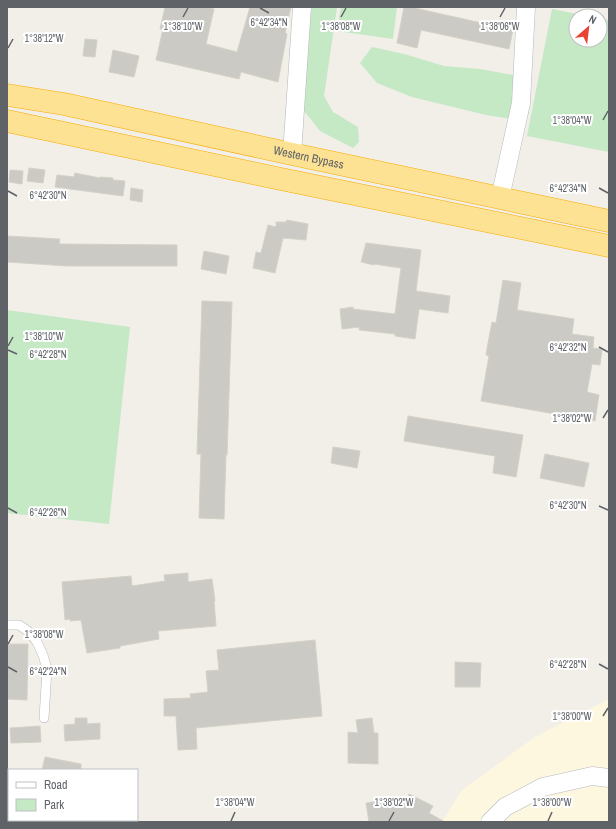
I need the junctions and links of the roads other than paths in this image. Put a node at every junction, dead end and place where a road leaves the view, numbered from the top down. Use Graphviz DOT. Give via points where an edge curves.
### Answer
graph roads {
  1 [pos="302,7"];
  2 [pos="526,7"];
  3 [pos="7,95"];
  4 [pos="7,121"];
  5 [pos="292,154"];
  6 [pos="500,198"];
  7 [pos="609,221"];
  8 [pos="609,246"];
  9 [pos="7,625"];
  10 [pos="44,718"];
  11 [pos="609,778"];
  12 [pos="490,822"];
  1 -- 5 [label="street"];
  2 -- 6 [label="street" via="521,103"];
  3 -- 5 [label="highway, Western Bypass" via="64,104"];
  4 -- 8 [label="highway"];
  5 -- 6 [label="highway, Western Bypass"];
  6 -- 7 [label="highway, Western Bypass"];
  9 -- 10 [label="lane" via="19,625 28,632 37,642 43,655 46,669"];
  11 -- 12 [label="street" via="592,776 543,787 505,807"];
}
